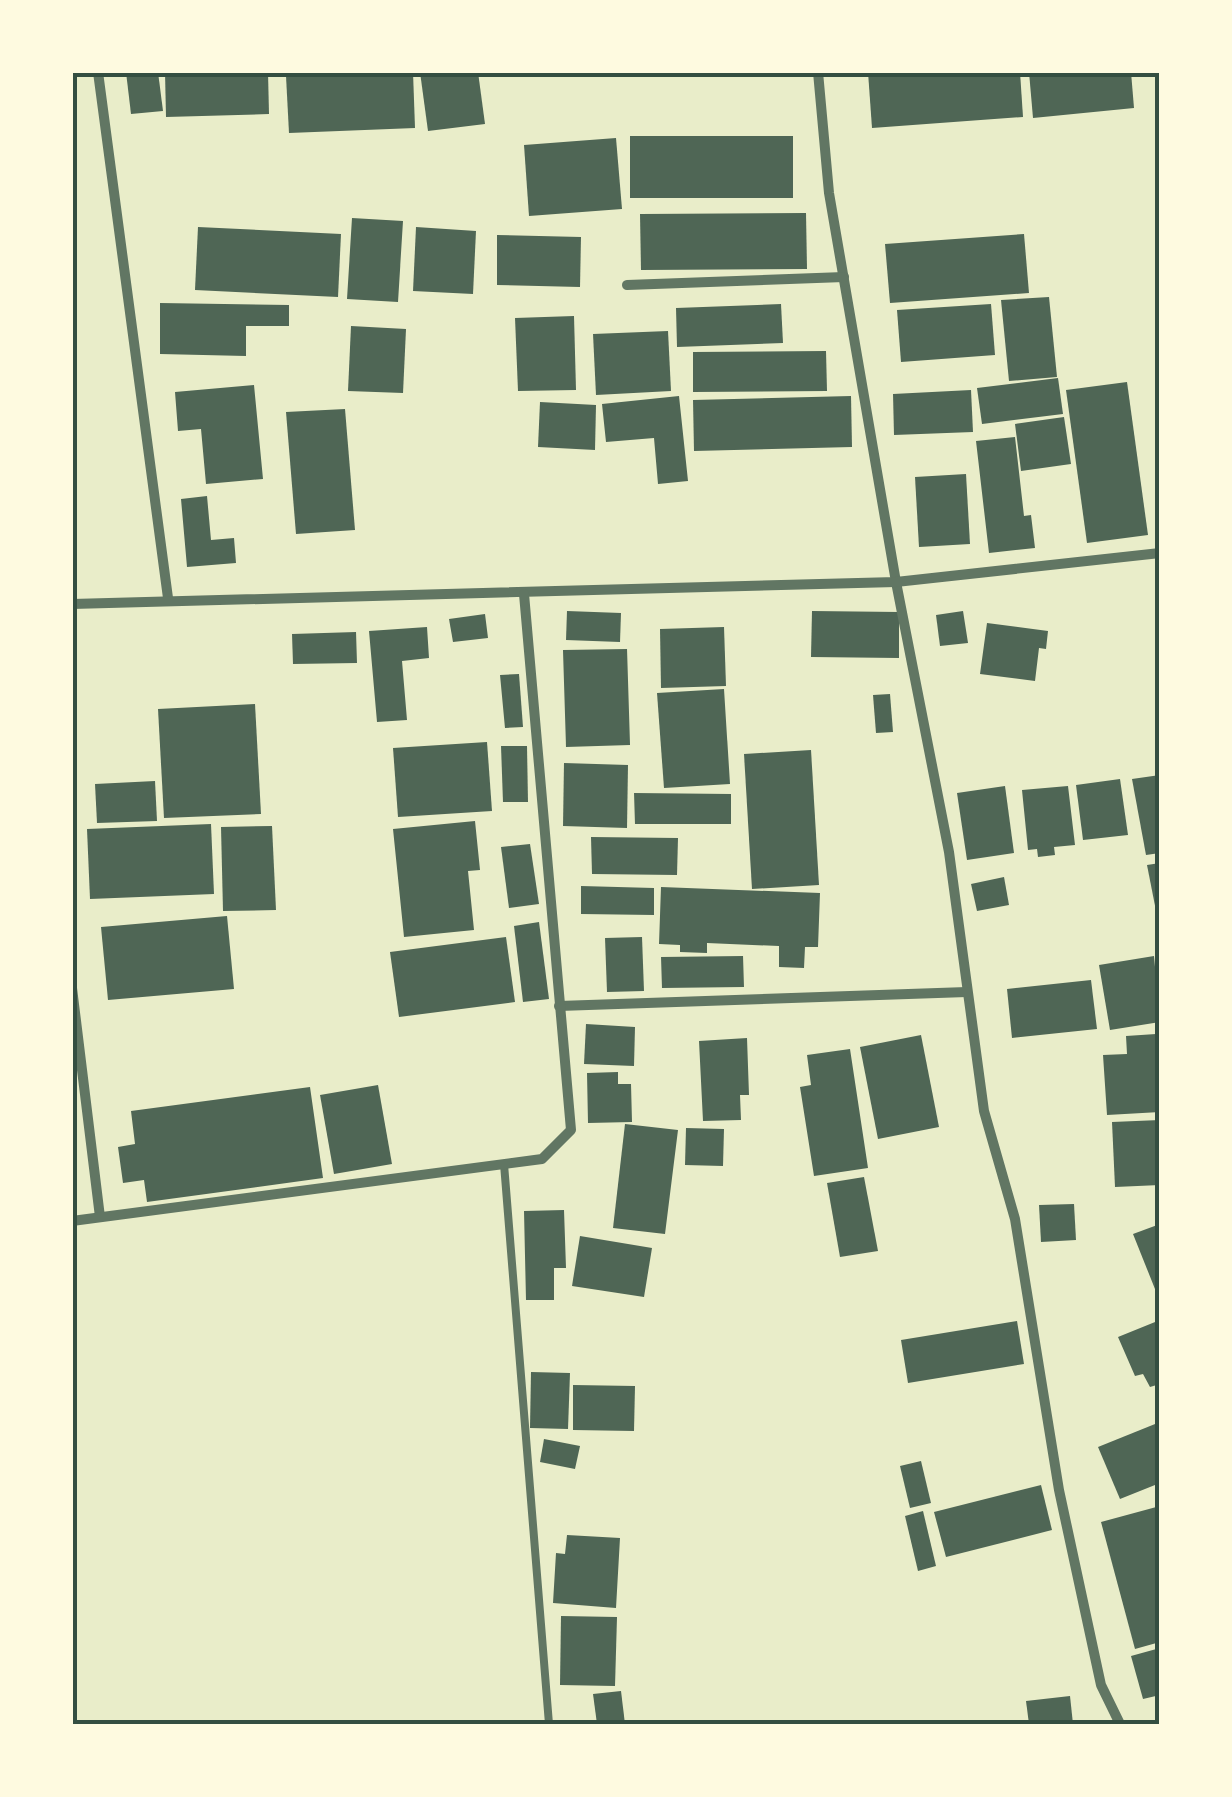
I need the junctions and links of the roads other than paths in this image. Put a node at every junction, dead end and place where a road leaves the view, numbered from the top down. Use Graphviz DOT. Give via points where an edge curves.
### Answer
graph roads {
  1 [pos="98,72"];
  2 [pos="818,72"];
  3 [pos="844,278"];
  4 [pos="627,285"];
  5 [pos="1160,553"];
  6 [pos="896,582"];
  7 [pos="524,594"];
  8 [pos="168,598"];
  9 [pos="72,604"];
  10 [pos="72,988"];
  11 [pos="967,992"];
  12 [pos="559,1006"];
  13 [pos="504,1164"];
  14 [pos="100,1217"];
  15 [pos="72,1221"];
  16 [pos="549,1724"];
  17 [pos="1120,1724"];
  1 -- 8 [label="street"];
  2 -- 3 [label="street"];
  3 -- 4 [label="street"];
  3 -- 6 [label="street"];
  5 -- 6 [label="street"];
  6 -- 7 [label="street"];
  6 -- 11 [label="street" via="946,833"];
  7 -- 8 [label="street"];
  7 -- 12 [label="street"];
  8 -- 9 [label="street"];
  10 -- 14 [label="street"];
  11 -- 12 [label="street"];
  11 -- 17 [label="street" via="984,1111 1030,1294 1059,1490 1101,1685"];
  12 -- 13 [label="street" via="571,1130 542,1159"];
  13 -- 14 [label="street"];
  13 -- 16 [label="lane"];
  14 -- 15 [label="street"];
}
